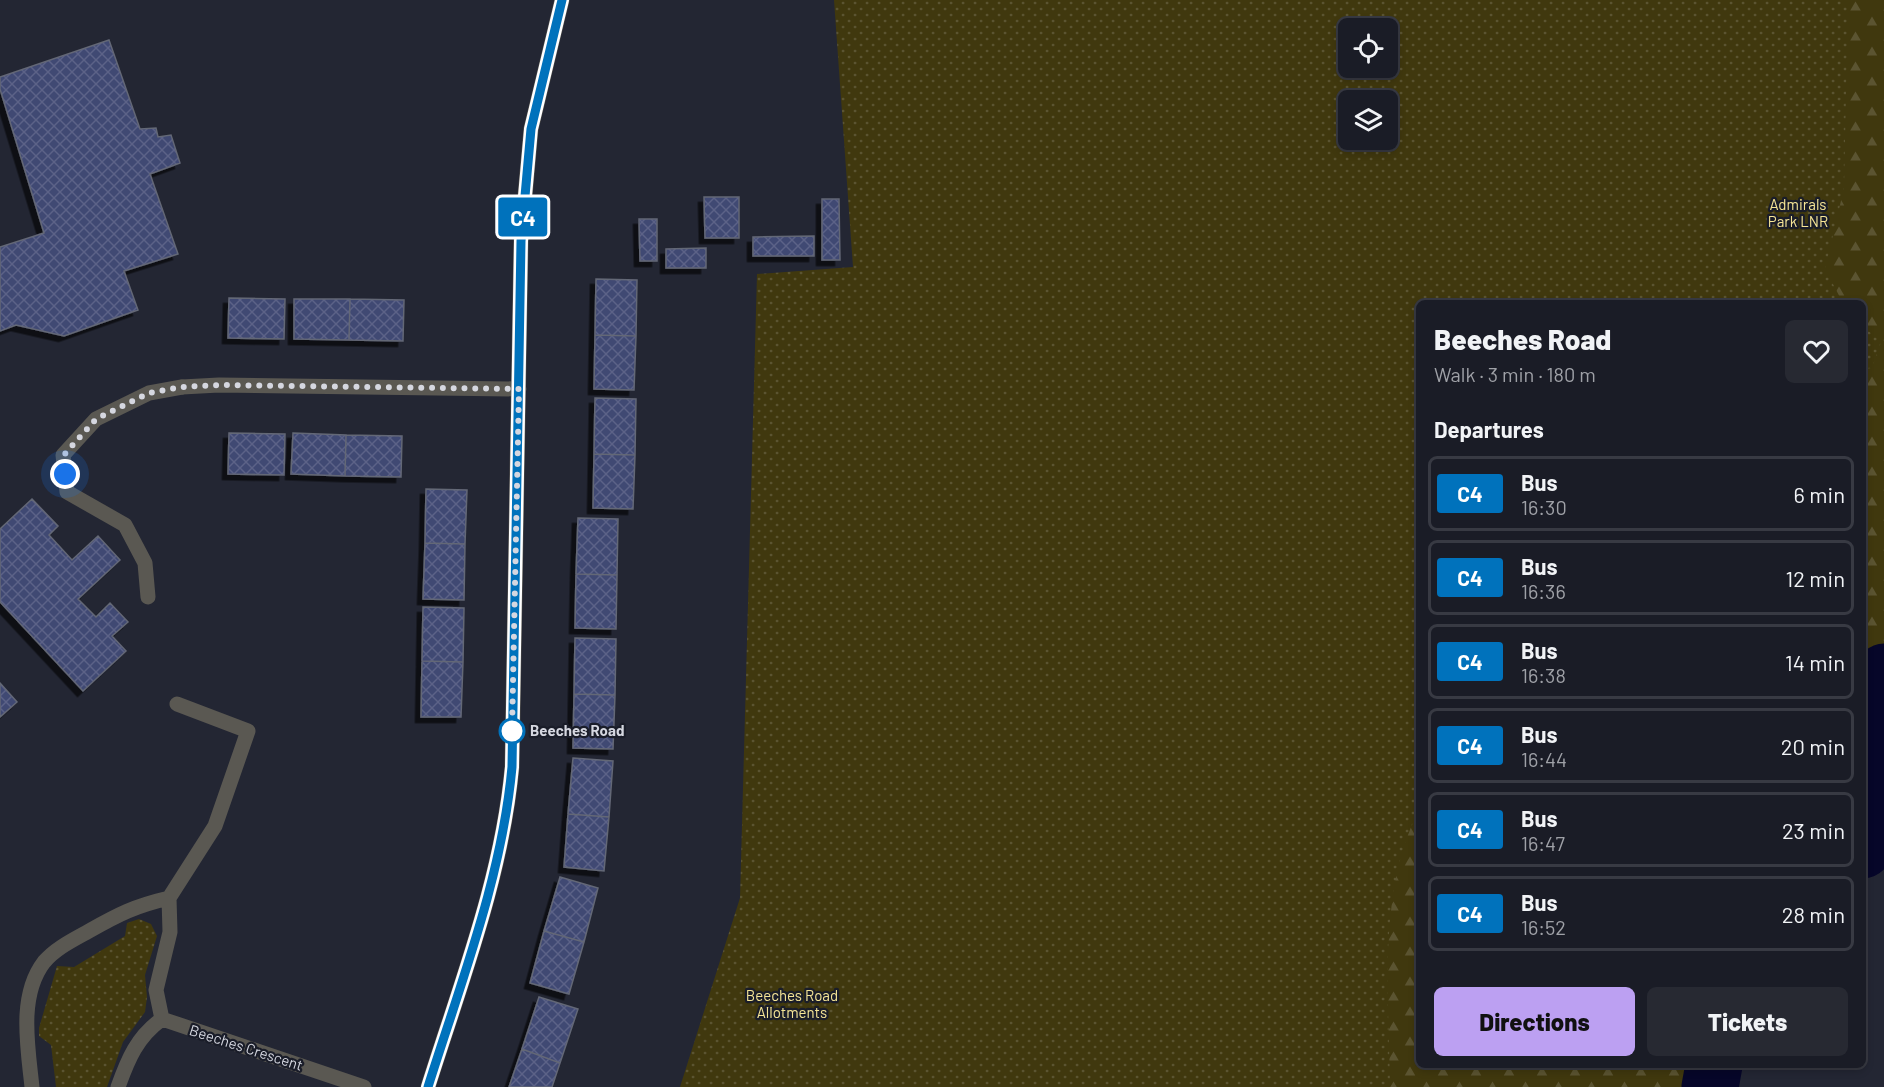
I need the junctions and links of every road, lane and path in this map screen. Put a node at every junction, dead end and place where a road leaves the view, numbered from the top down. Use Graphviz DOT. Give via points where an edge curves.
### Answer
graph roads {
  1 [pos="561,0"];
  2 [pos="519,389"];
  3 [pos="148,597"];
  4 [pos="177,704"];
  5 [pos="169,898"];
  6 [pos="162,1020"];
  7 [pos="32,1087"];
  8 [pos="118,1087"];
  9 [pos="364,1087"];
  10 [pos="428,1087"];
  1 -- 2 [label="street" via="531,129 525,181"];
  2 -- 3 [label="street" via="182,387 149,393 96,419 63,456 67,492 125,525 144,563"];
  2 -- 10 [label="street" via="508,813 500,857"];
  4 -- 5 [label="street" via="248,731 215,826"];
  5 -- 6 [label="street" via="170,932 156,990"];
  5 -- 7 [label="street" via="132,907 62,946 45,961 30,995 27,1042"];
  6 -- 8 [label="street" via="138,1041"];
  6 -- 9 [label="street, Beeches Crescent"];
}
